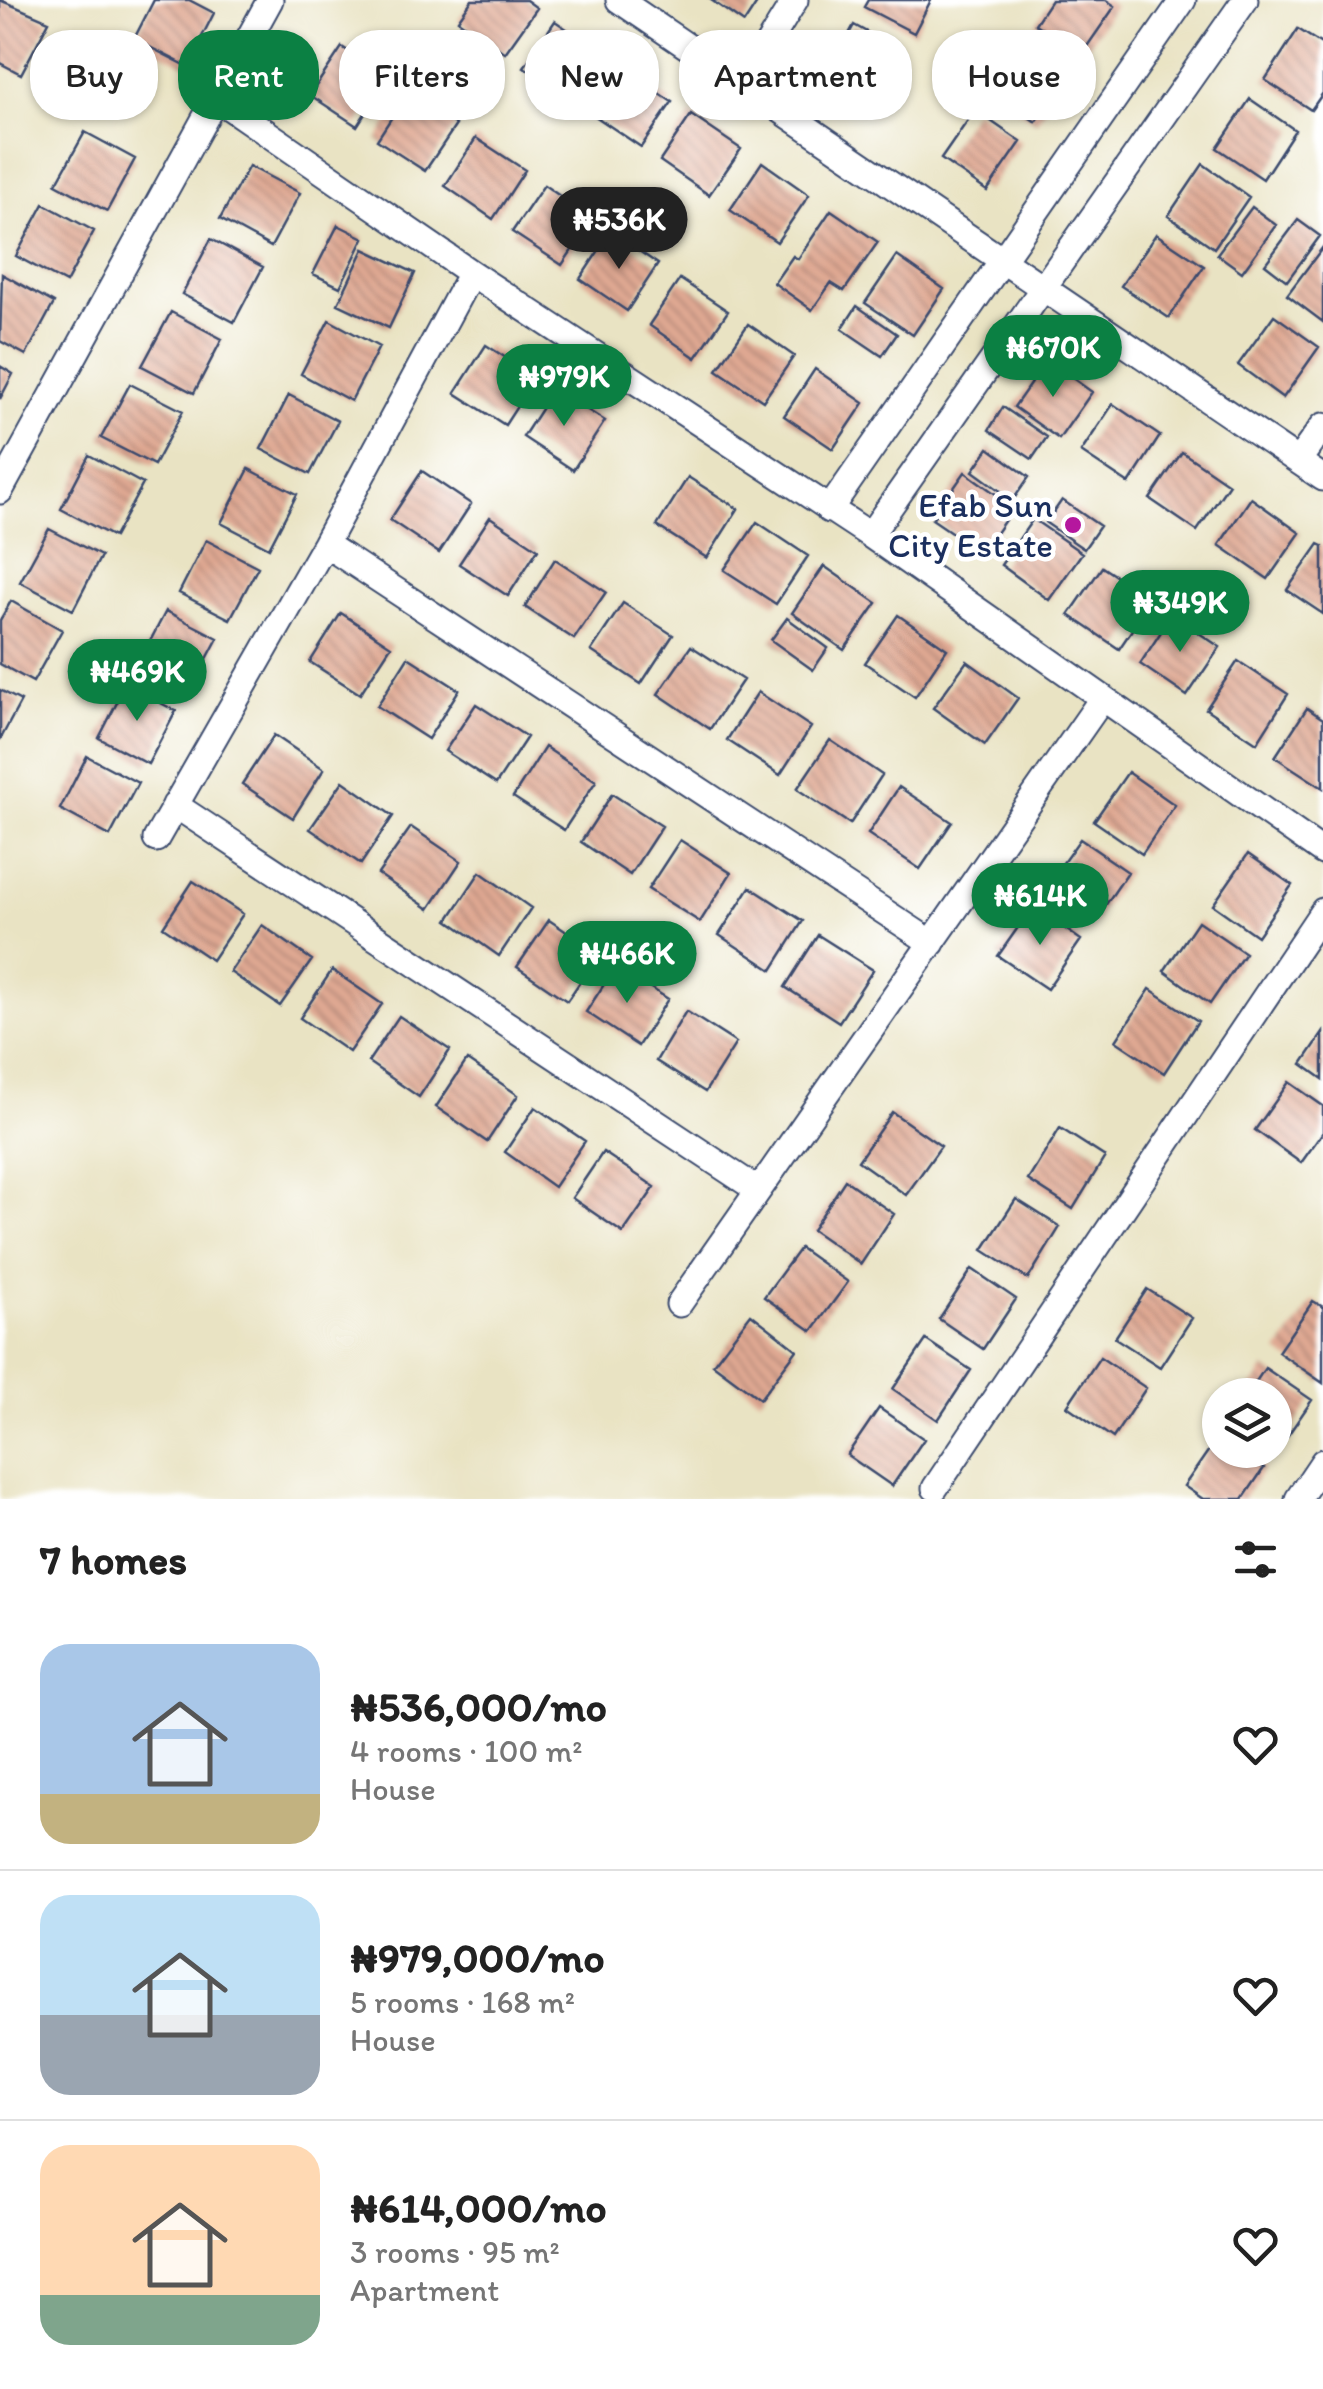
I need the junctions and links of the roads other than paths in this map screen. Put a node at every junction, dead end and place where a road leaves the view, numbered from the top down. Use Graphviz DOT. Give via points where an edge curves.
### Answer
graph roads {
  1 [pos="270,0"];
  2 [pos="619,0"];
  3 [pos="796,0"];
  4 [pos="1183,0"];
  5 [pos="1245,0"];
  6 [pos="253,30"];
  7 [pos="777,30"];
  8 [pos="679,40"];
  9 [pos="204,120"];
  10 [pos="248,120"];
  11 [pos="797,120"];
  12 [pos="1002,260"];
  13 [pos="470,273"];
  14 [pos="1042,288"];
  15 [pos="1323,426"];
  16 [pos="1298,461"];
  17 [pos="1323,478"];
  18 [pos="0,492"];
  19 [pos="829,510"];
  20 [pos="870,536"];
  21 [pos="325,544"];
  22 [pos="1102,700"];
  23 [pos="175,805"];
  24 [pos="156,839"];
  25 [pos="1323,852"];
  26 [pos="1323,911"];
  27 [pos="932,942"];
  28 [pos="758,1190"];
  29 [pos="679,1304"];
  30 [pos="1323,1462"];
  31 [pos="935,1488"];
  32 [pos="1298,1499"];
  1 -- 6 [label="street"];
  2 -- 8 [label="street"];
  3 -- 7 [label="street"];
  4 -- 12 [label="street"];
  5 -- 14 [label="street"];
  9 -- 18 [label="street"];
  10 -- 13 [label="street"];
  11 -- 12 [label="street"];
  12 -- 14 [label="street"];
  12 -- 19 [label="street"];
  13 -- 19 [label="street"];
  13 -- 21 [label="street"];
  14 -- 16 [label="street"];
  14 -- 20 [label="street"];
  15 -- 16 [label="street"];
  16 -- 17 [label="street"];
  19 -- 20 [label="street"];
  20 -- 22 [label="street"];
  21 -- 23 [label="street"];
  21 -- 27 [label="street"];
  22 -- 25 [label="street"];
  22 -- 27 [label="street"];
  23 -- 24 [label="street"];
  23 -- 28 [label="street"];
  26 -- 31 [label="street"];
  27 -- 28 [label="street"];
  28 -- 29 [label="street"];
  30 -- 32 [label="street"];
}
